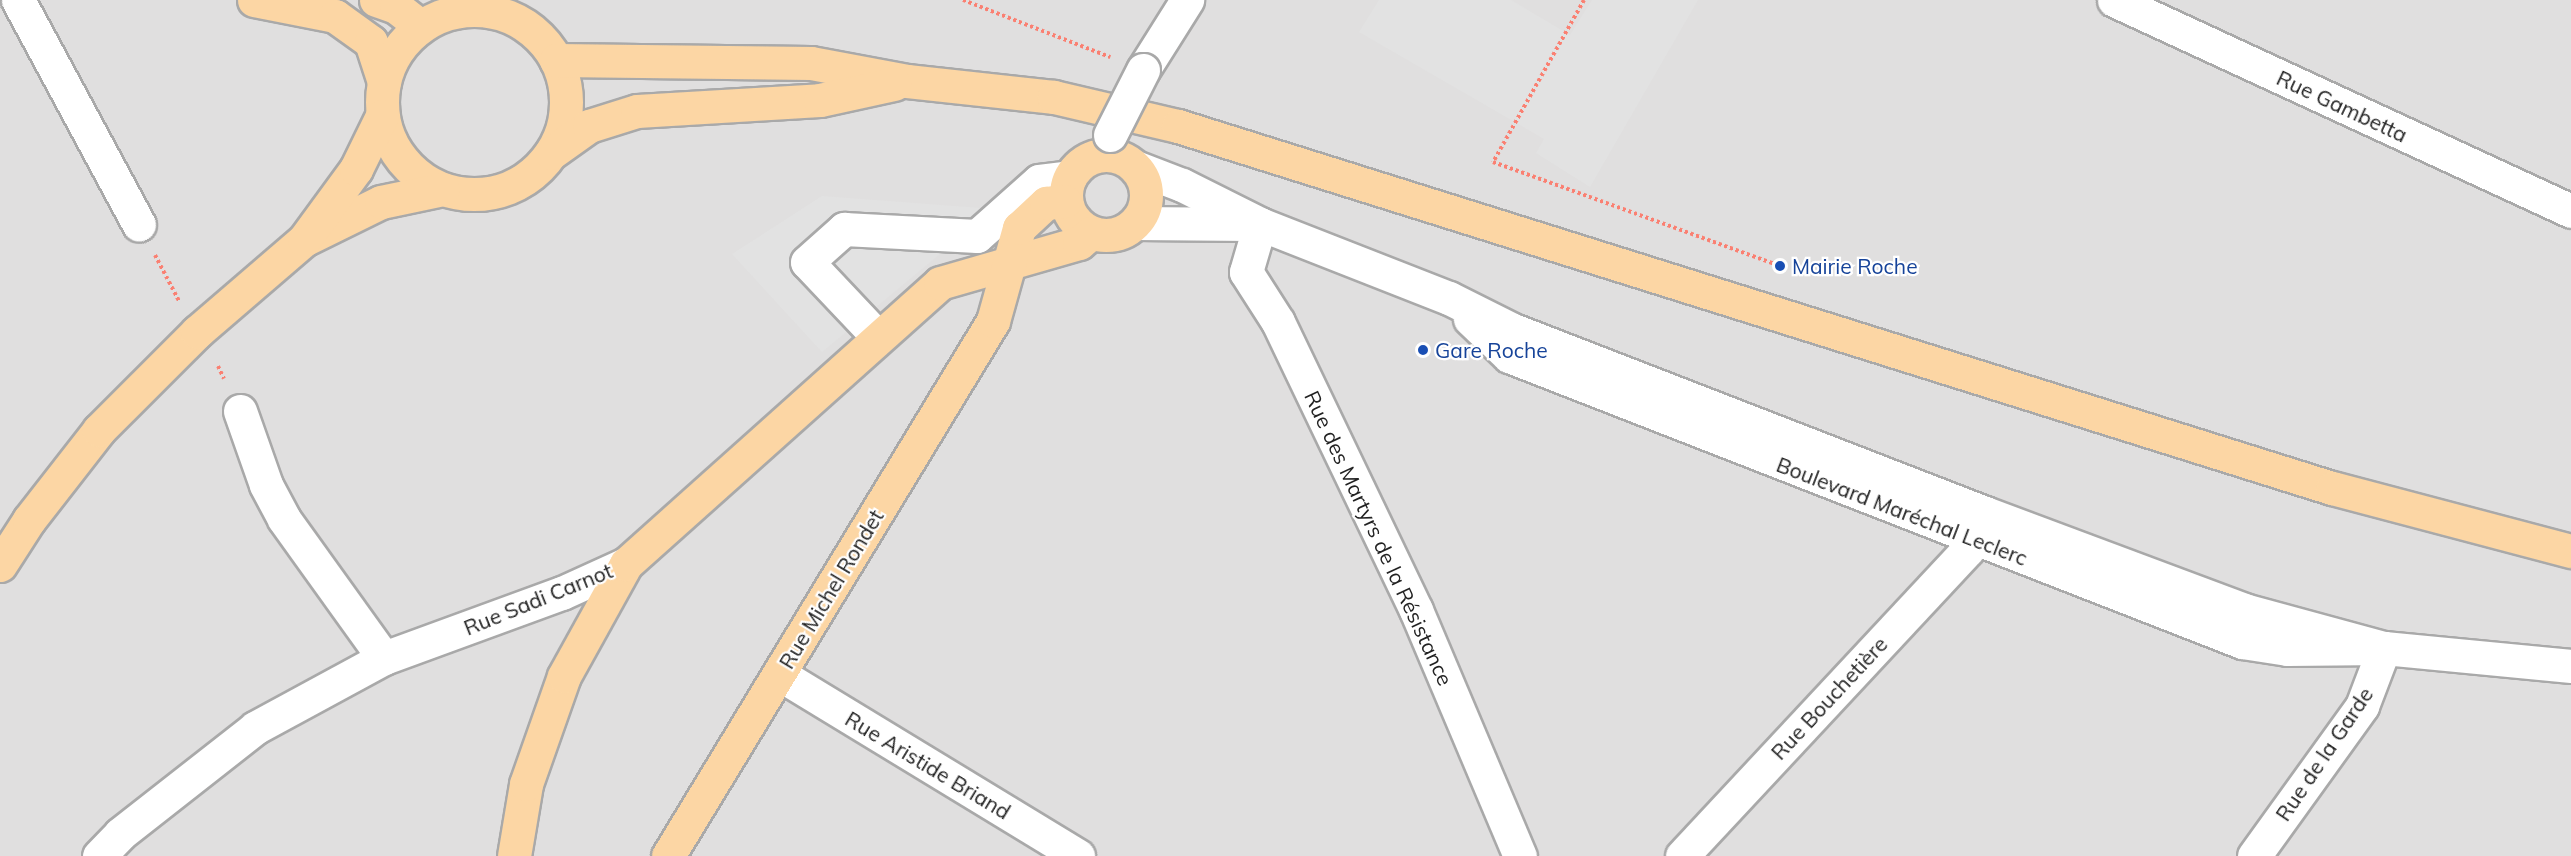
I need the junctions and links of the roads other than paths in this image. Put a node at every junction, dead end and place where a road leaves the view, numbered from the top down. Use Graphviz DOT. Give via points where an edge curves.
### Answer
graph roads {
  1 [pos="18,0"];
  2 [pos="254,0"];
  3 [pos="376,0"];
  4 [pos="1187,0"];
  5 [pos="2114,0"];
  6 [pos="420,26"];
  7 [pos="556,60"];
  8 [pos="907,81"];
  9 [pos="384,82"];
  10 [pos="382,116"];
  11 [pos="1118,152"];
  12 [pos="551,153"];
  13 [pos="443,189"];
  14 [pos="1067,189"];
  15 [pos="2571,211"];
  16 [pos="1136,224"];
  17 [pos="1260,224"];
  18 [pos="139,225"];
  19 [pos="1085,238"];
  20 [pos="304,240"];
  21 [pos="1008,265"];
  22 [pos="878,337"];
  23 [pos="240,411"];
  24 [pos="2332,488"];
  25 [pos="1980,527"];
  26 [pos="2571,551"];
  27 [pos="626,564"];
  28 [pos="0,565"];
  29 [pos="2571,572"];
  30 [pos="2384,648"];
  31 [pos="384,658"];
  32 [pos="2571,666"];
  33 [pos="779,674"];
  34 [pos="99,856"];
  35 [pos="514,856"];
  36 [pos="668,856"];
  37 [pos="1078,856"];
  38 [pos="1520,856"];
  39 [pos="1682,856"];
  40 [pos="2254,856"];
  1 -- 18 [label="street"];
  2 -- 9 [label="main road" via="335,16 371,42"];
  3 -- 6 [label="main road" via="396,7"];
  4 -- 11 [label="street, bridge" via="1143,70"];
  5 -- 15 [label="street, Rue Gambetta"];
  6 -- 7 [label="main road" via="449,13 481,10 511,17 537,34"];
  6 -- 9 [label="main road" via="391,60"];
  7 -- 8 [label="main road" via="811,63"];
  7 -- 12 [label="main road" via="567,107"];
  8 -- 12 [label="main road" via="820,100 637,111 589,126"];
  8 -- 24 [label="main road" via="1054,97 1178,126"];
  9 -- 10 [label="main road"];
  10 -- 13 [label="main road" via="403,161 421,178"];
  10 -- 20 [label="main road" via="356,169"];
  11 -- 14 [label="main road" via="1086,159"];
  11 -- 16 [label="main road" via="1147,194"];
  11 -- 17 [label="street, Boulevard Maréchal Leclerc"];
  12 -- 13 [label="main road" via="530,175 504,189 473,194"];
  13 -- 20 [label="main road" via="381,202"];
  14 -- 19 [label="main road" via="1074,220"];
  14 -- 21 [label="main road" via="1019,228"];
  14 -- 22 [label="street" via="1039,180 976,236 844,229 807,262"];
  16 -- 17 [label="street, Boulevard Maréchal Leclerc"];
  16 -- 19 [label="main road" via="1123,233"];
  17 -- 25 [label="street, Boulevard Maréchal Leclerc" via="1449,298 1509,356"];
  17 -- 38 [label="street, Rue des Martyrs de la Résistance" via="1246,272 1278,322 1416,610"];
  19 -- 21 [label="main road, Rue Sadi Carnot"];
  20 -- 28 [label="main road" via="197,332 99,430 29,520"];
  21 -- 22 [label="main road, Rue Sadi Carnot" via="940,283"];
  21 -- 33 [label="main road, Rue Michel Rondet" via="993,321"];
  22 -- 27 [label="main road, Rue Sadi Carnot"];
  23 -- 31 [label="street" via="266,485 284,519"];
  24 -- 26 [label="main road"];
  24 -- 29 [label="main road" via="2515,557"];
  25 -- 30 [label="street, Boulevard Maréchal Leclerc" via="2242,642 2287,649"];
  25 -- 39 [label="street, Rue Bouchetière"];
  27 -- 31 [label="street, Rue Sadi Carnot" via="562,593"];
  27 -- 35 [label="main road" via="564,676 526,784"];
  30 -- 32 [label="street, Boulevard Maréchal Leclerc"];
  30 -- 40 [label="street, Rue de la Garde" via="2362,706"];
  31 -- 34 [label="street, Rue Sadi Carnot" via="255,728 120,834"];
  33 -- 36 [label="main road, Rue Michel Rondet"];
  33 -- 37 [label="street, Rue Aristide Briand"];
}
